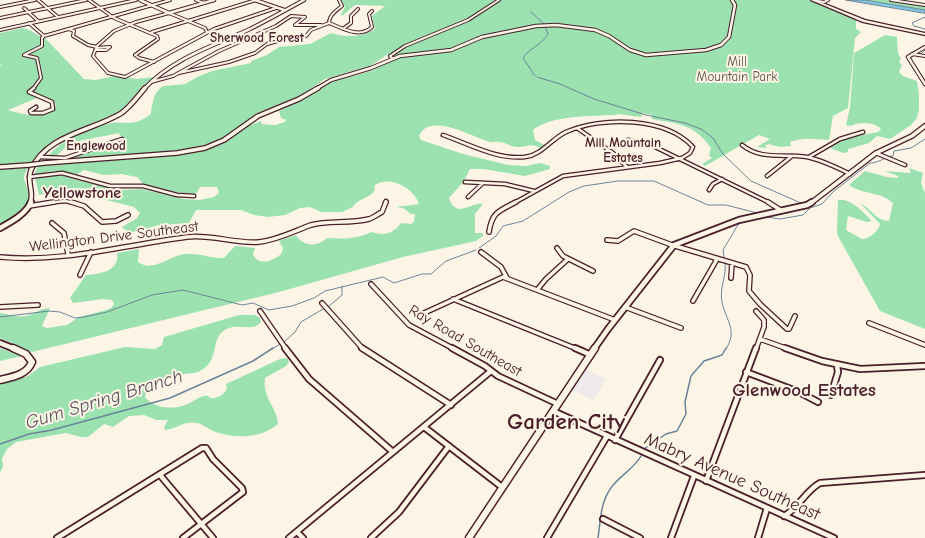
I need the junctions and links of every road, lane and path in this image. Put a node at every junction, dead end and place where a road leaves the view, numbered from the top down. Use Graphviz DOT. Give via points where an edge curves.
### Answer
graph roads {
  1 [pos="35,0"];
  2 [pos="38,0"];
  3 [pos="86,0"];
  4 [pos="89,0"];
  5 [pos="136,0"];
  6 [pos="140,0"];
  7 [pos="170,0"];
  8 [pos="196,0"];
  9 [pos="214,0"];
  10 [pos="255,0"];
  11 [pos="304,0"];
  12 [pos="339,0"];
  13 [pos="499,0"];
  14 [pos="732,0"];
  15 [pos="812,0"];
  16 [pos="828,0"];
  17 [pos="891,0"];
  18 [pos="204,3"];
  19 [pos="925,5"];
  20 [pos="150,6"];
  21 [pos="0,7"];
  22 [pos="24,8"];
  23 [pos="47,8"];
  24 [pos="100,8"];
  25 [pos="276,8"];
  26 [pos="358,9"];
  27 [pos="284,10"];
  28 [pos="372,11"];
  29 [pos="28,12"];
  30 [pos="169,13"];
  31 [pos="291,16"];
  32 [pos="58,17"];
  33 [pos="113,17"];
  34 [pos="0,18"];
  35 [pos="38,21"];
  36 [pos="188,21"];
  37 [pos="29,23"];
  38 [pos="329,23"];
  39 [pos="130,25"];
  40 [pos="321,25"];
  41 [pos="217,27"];
  42 [pos="205,28"];
  43 [pos="344,28"];
  44 [pos="69,29"];
  45 [pos="0,30"];
  46 [pos="152,32"];
  47 [pos="207,32"];
  48 [pos="925,34"];
  49 [pos="44,36"];
  50 [pos="925,47"];
  51 [pos="96,48"];
  52 [pos="393,53"];
  53 [pos="912,54"];
  54 [pos="400,56"];
  55 [pos="925,56"];
  56 [pos="392,58"];
  57 [pos="154,62"];
  58 [pos="178,73"];
  59 [pos="152,82"];
  60 [pos="924,82"];
  61 [pos="36,108"];
  62 [pos="925,126"];
  63 [pos="578,128"];
  64 [pos="863,132"];
  65 [pos="443,135"];
  66 [pos="122,138"];
  67 [pos="628,140"];
  68 [pos="742,145"];
  69 [pos="876,153"];
  70 [pos="792,156"];
  71 [pos="40,157"];
  72 [pos="809,157"];
  73 [pos="678,158"];
  74 [pos="905,165"];
  75 [pos="0,167"];
  76 [pos="627,168"];
  77 [pos="850,174"];
  78 [pos="767,176"];
  79 [pos="29,177"];
  80 [pos="722,179"];
  81 [pos="465,182"];
  82 [pos="483,183"];
  83 [pos="709,190"];
  84 [pos="534,191"];
  85 [pos="194,196"];
  86 [pos="468,197"];
  87 [pos="386,201"];
  88 [pos="29,206"];
  89 [pos="782,211"];
  90 [pos="128,215"];
  91 [pos="52,223"];
  92 [pos="0,228"];
  93 [pos="489,232"];
  94 [pos="608,240"];
  95 [pos="674,245"];
  96 [pos="557,248"];
  97 [pos="91,252"];
  98 [pos="481,252"];
  99 [pos="68,254"];
  100 [pos="0,257"];
  101 [pos="715,258"];
  102 [pos="568,260"];
  103 [pos="732,263"];
  104 [pos="593,271"];
  105 [pos="80,275"];
  106 [pos="507,278"];
  107 [pos="731,278"];
  108 [pos="371,284"];
  109 [pos="537,290"];
  110 [pos="454,299"];
  111 [pos="693,301"];
  112 [pos="322,303"];
  113 [pos="38,305"];
  114 [pos="624,307"];
  115 [pos="0,308"];
  116 [pos="260,311"];
  117 [pos="756,311"];
  118 [pos="422,314"];
  119 [pos="795,316"];
  120 [pos="615,320"];
  121 [pos="869,323"];
  122 [pos="681,328"];
  123 [pos="760,339"];
  124 [pos="0,343"];
  125 [pos="925,345"];
  126 [pos="591,355"];
  127 [pos="660,360"];
  128 [pos="838,366"];
  129 [pos="925,366"];
  130 [pos="491,371"];
  131 [pos="746,372"];
  132 [pos="0,380"];
  133 [pos="831,395"];
  134 [pos="818,402"];
  135 [pos="558,404"];
  136 [pos="451,405"];
  137 [pos="553,411"];
  138 [pos="424,427"];
  139 [pos="607,436"];
  140 [pos="615,440"];
  141 [pos="449,446"];
  142 [pos="393,452"];
  143 [pos="160,475"];
  144 [pos="925,475"];
  145 [pos="694,476"];
  146 [pos="706,481"];
  147 [pos="502,487"];
  148 [pos="767,508"];
  149 [pos="784,516"];
  150 [pos="603,519"];
  151 [pos="201,524"];
  152 [pos="296,532"];
  153 [pos="57,538"];
  154 [pos="183,538"];
  155 [pos="213,538"];
  156 [pos="289,538"];
  157 [pos="303,538"];
  158 [pos="371,538"];
  159 [pos="469,538"];
  160 [pos="547,538"];
  161 [pos="640,538"];
  162 [pos="671,538"];
  163 [pos="758,538"];
  164 [pos="834,538"];
  1 -- 21 [label="street"];
  2 -- 23 [label="street"];
  3 -- 23 [label="street"];
  4 -- 24 [label="street"];
  5 -- 24 [label="street"];
  6 -- 20 [label="street"];
  7 -- 20 [label="street"];
  8 -- 18 [label="street"];
  9 -- 18 [label="street"];
  10 -- 25 [label="street"];
  10 -- 36 [label="street"];
  11 -- 27 [label="street"];
  12 -- 38 [label="street" via="342,6 333,13"];
  13 -- 52 [label="street" via="480,14"];
  14 -- 54 [label="street" via="735,7 729,37 721,45 706,50 662,55 642,54 627,49 599,32 548,25 487,36 451,50"];
  15 -- 16 [label="street"];
  15 -- 48 [label="main road" via="864,21"];
  17 -- 19 [label="street"];
  18 -- 30 [label="street"];
  20 -- 30 [label="street"];
  20 -- 33 [label="street"];
  22 -- 29 [label="street"];
  23 -- 29 [label="street"];
  23 -- 32 [label="street"];
  24 -- 32 [label="street"];
  24 -- 33 [label="street"];
  25 -- 27 [label="street"];
  25 -- 41 [label="street"];
  26 -- 43 [label="street" via="351,16 350,24"];
  27 -- 31 [label="street"];
  27 -- 59 [label="street" via="197,51 161,72"];
  28 -- 43 [label="street" via="368,14 371,29 359,33"];
  29 -- 34 [label="street"];
  29 -- 35 [label="street"];
  30 -- 36 [label="street"];
  30 -- 39 [label="street"];
  31 -- 40 [label="street" via="304,17 295,25"];
  31 -- 58 [label="street" via="276,26 219,51"];
  32 -- 35 [label="street"];
  33 -- 39 [label="street"];
  33 -- 44 [label="street"];
  35 -- 37 [label="street"];
  36 -- 42 [label="street"];
  36 -- 46 [label="street"];
  37 -- 45 [label="street"];
  37 -- 49 [label="street"];
  38 -- 40 [label="street"];
  38 -- 43 [label="street"];
  39 -- 46 [label="street"];
  39 -- 51 [label="street" via="108,35"];
  40 -- 58 [label="street" via="309,30 306,36 267,44 255,53"];
  41 -- 42 [label="street"];
  41 -- 47 [label="street"];
  42 -- 47 [label="street"];
  44 -- 49 [label="street"];
  44 -- 51 [label="street" via="74,31 73,36"];
  46 -- 57 [label="street" via="158,40 135,55"];
  47 -- 57 [label="street"];
  49 -- 61 [label="street" via="42,46 24,55 38,58 42,75 38,84 29,92 52,102 53,109 38,114 30,112"];
  50 -- 53 [label="street"];
  51 -- 51 [label="street" via="110,47 106,50"];
  51 -- 57 [label="street" via="93,58 108,73 123,78"];
  52 -- 54 [label="street"];
  52 -- 56 [label="street" via="390,56"];
  53 -- 55 [label="street"];
  53 -- 60 [label="street" via="909,59"];
  54 -- 56 [label="street"];
  56 -- 75 [label="street, bridge" via="372,68 327,81 299,99 258,116 228,138 205,148 177,153"];
  58 -- 59 [label="street"];
  59 -- 71 [label="street" via="121,114 64,138"];
  62 -- 69 [label="street" via="912,136"];
  63 -- 65 [label="street" via="561,135 541,152 525,157 499,155"];
  63 -- 73 [label="street" via="597,123 618,122 666,129 684,138 693,147 690,154"];
  63 -- 76 [label="street" via="613,153"];
  64 -- 72 [label="street" via="840,139"];
  66 -- 71 [label="street" via="65,158"];
  67 -- 73 [label="street" via="648,144"];
  68 -- 70 [label="street" via="751,152 763,156"];
  69 -- 74 [label="street"];
  69 -- 77 [label="street"];
  70 -- 72 [label="street"];
  70 -- 78 [label="street"];
  71 -- 79 [label="street"];
  72 -- 77 [label="street"];
  73 -- 76 [label="street"];
  73 -- 80 [label="street"];
  76 -- 84 [label="street" via="563,176"];
  77 -- 89 [label="street" via="811,203"];
  79 -- 85 [label="street" via="62,173 110,186 143,186 177,195"];
  79 -- 88 [label="street" via="33,196"];
  80 -- 83 [label="street"];
  80 -- 89 [label="street" via="774,204"];
  81 -- 82 [label="street"];
  82 -- 84 [label="street" via="513,185"];
  82 -- 86 [label="street"];
  84 -- 93 [label="street" via="494,215"];
  87 -- 97 [label="street, Wellington Drive Southeast" via="382,212 369,219 312,225 268,240 238,242 188,237"];
  88 -- 90 [label="street" via="76,203 88,210 96,220 103,222 114,222"];
  88 -- 92 [label="street"];
  89 -- 95 [label="street" via="739,220"];
  91 -- 99 [label="street" via="64,233"];
  94 -- 95 [label="street" via="620,241 634,231"];
  95 -- 101 [label="street"];
  95 -- 114 [label="street"];
  96 -- 102 [label="street"];
  97 -- 99 [label="street, Wellington Drive Southeast"];
  97 -- 105 [label="street"];
  98 -- 106 [label="street" via="498,265"];
  99 -- 100 [label="street, Wellington Drive Southeast" via="28,259"];
  101 -- 103 [label="street"];
  101 -- 111 [label="street"];
  102 -- 104 [label="street"];
  102 -- 109 [label="street"];
  103 -- 107 [label="street"];
  103 -- 119 [label="street" via="749,270 751,295 783,326 789,328"];
  106 -- 109 [label="street"];
  106 -- 110 [label="street" via="498,278"];
  108 -- 130 [label="street, Ray Road Southeast" via="406,323"];
  109 -- 120 [label="street"];
  110 -- 118 [label="street"];
  110 -- 126 [label="street"];
  112 -- 136 [label="street" via="361,348"];
  113 -- 115 [label="street"];
  114 -- 120 [label="street"];
  114 -- 122 [label="street"];
  116 -- 142 [label="street" via="309,379"];
  117 -- 123 [label="street" via="764,324"];
  120 -- 126 [label="street"];
  121 -- 125 [label="street"];
  123 -- 128 [label="street"];
  123 -- 131 [label="street"];
  124 -- 132 [label="street" via="26,354 32,362 26,372"];
  126 -- 135 [label="street"];
  127 -- 140 [label="street"];
  128 -- 129 [label="street" via="875,370"];
  128 -- 133 [label="street"];
  130 -- 135 [label="street, Ray Road Southeast"];
  130 -- 136 [label="street"];
  131 -- 134 [label="street"];
  131 -- 146 [label="street"];
  135 -- 137 [label="street"];
  136 -- 138 [label="street"];
  137 -- 139 [label="street, Mabry Avenue Southeast"];
  137 -- 147 [label="street"];
  138 -- 141 [label="street"];
  138 -- 142 [label="street"];
  139 -- 140 [label="street, Mabry Avenue Southeast"];
  139 -- 160 [label="street"];
  140 -- 145 [label="street, Mabry Avenue Southeast"];
  141 -- 147 [label="street"];
  141 -- 158 [label="street" via="400,512"];
  142 -- 152 [label="street"];
  143 -- 151 [label="street"];
  143 -- 151 [label="street" via="202,448 208,450 213,459 243,490 238,498"];
  143 -- 153 [label="street"];
  144 -- 149 [label="street" via="820,482 812,487 794,511"];
  145 -- 146 [label="street, Mabry Avenue Southeast"];
  145 -- 162 [label="street"];
  146 -- 148 [label="street, Mabry Avenue Southeast"];
  147 -- 159 [label="street"];
  148 -- 149 [label="street, Mabry Avenue Southeast"];
  148 -- 163 [label="street"];
  149 -- 164 [label="street, Mabry Avenue Southeast"];
  150 -- 161 [label="street"];
  151 -- 154 [label="street"];
  151 -- 155 [label="street"];
  152 -- 156 [label="street"];
  152 -- 157 [label="street"];
}
